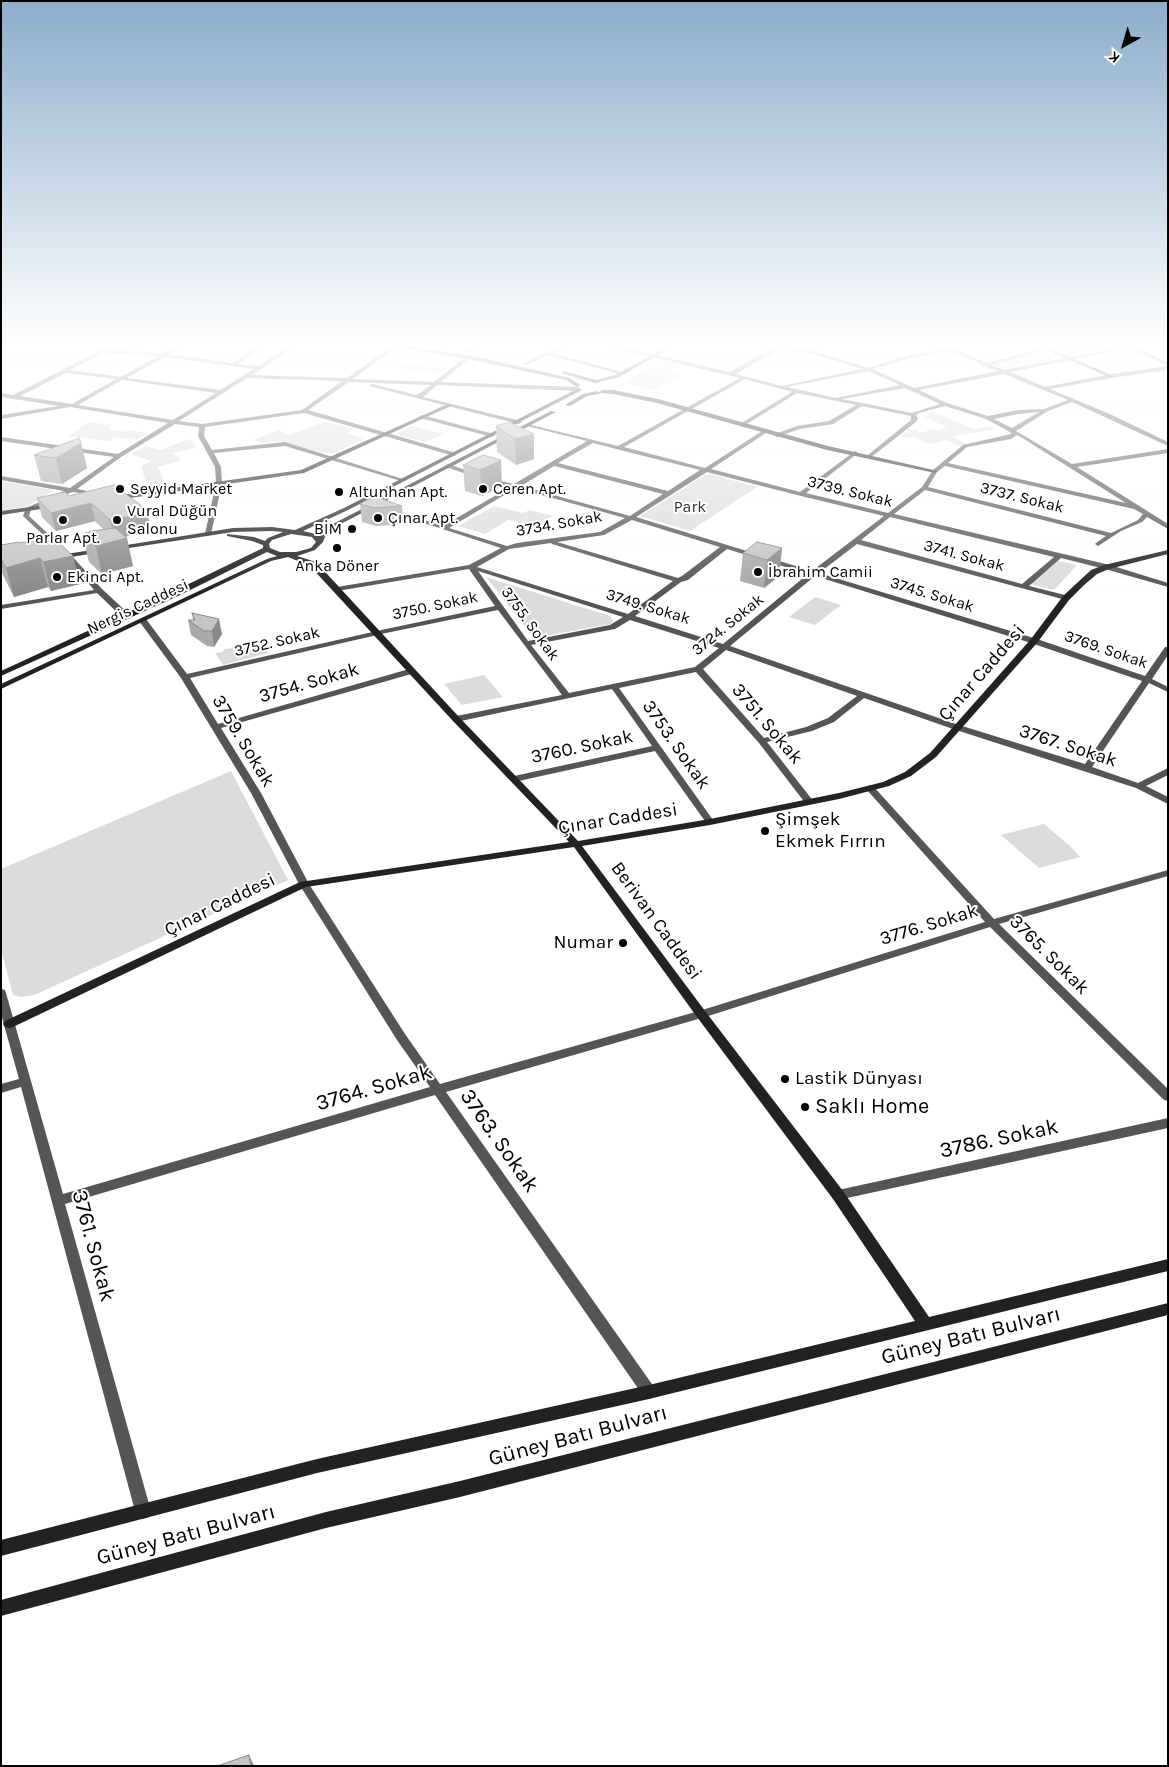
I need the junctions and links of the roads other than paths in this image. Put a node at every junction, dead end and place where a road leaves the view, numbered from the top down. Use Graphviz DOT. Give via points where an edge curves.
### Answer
graph roads {
  1 [pos="164,428"];
  2 [pos="202,428"];
  3 [pos="365,428"];
  4 [pos="396,428"];
  5 [pos="467,428"];
  6 [pos="506,428"];
  7 [pos="522,428"];
  8 [pos="543,428"];
  9 [pos="652,428"];
  10 [pos="751,428"];
  11 [pos="795,428"];
  12 [pos="904,428"];
  13 [pos="1010,428"];
  14 [pos="1136,428"];
  15 [pos="1013,430"];
  16 [pos="764,432"];
  17 [pos="384,434"];
  18 [pos="492,435"];
  19 [pos="776,435"];
  20 [pos="1,439"];
  21 [pos="592,441"];
  22 [pos="1168,444"];
  23 [pos="618,448"];
  24 [pos="1168,451"];
  25 [pos="211,452"];
  26 [pos="855,453"];
  27 [pos="454,454"];
  28 [pos="119,456"];
  29 [pos="870,456"];
  30 [pos="333,459"];
  31 [pos="554,464"];
  32 [pos="944,464"];
  33 [pos="448,466"];
  34 [pos="1072,466"];
  35 [pos="705,470"];
  36 [pos="935,471"];
  37 [pos="1,478"];
  38 [pos="402,480"];
  39 [pos="220,483"];
  40 [pos="515,486"];
  41 [pos="924,488"];
  42 [pos="73,489"];
  43 [pos="670,494"];
  44 [pos="801,494"];
  45 [pos="115,498"];
  46 [pos="95,501"];
  47 [pos="57,506"];
  48 [pos="372,506"];
  49 [pos="28,509"];
  50 [pos="1144,511"];
  51 [pos="1,513"];
  52 [pos="887,515"];
  53 [pos="631,518"];
  54 [pos="1168,527"];
  55 [pos="444,528"];
  56 [pos="296,532"];
  57 [pos="208,534"];
  58 [pos="1112,535"];
  59 [pos="548,541"];
  60 [pos="855,541"];
  61 [pos="319,544"];
  62 [pos="1098,544"];
  63 [pos="266,546"];
  64 [pos="507,548"];
  65 [pos="724,548"];
  66 [pos="1168,552"];
  67 [pos="68,555"];
  68 [pos="288,555"];
  69 [pos="1058,556"];
  70 [pos="49,558"];
  71 [pos="471,567"];
  72 [pos="1107,567"];
  73 [pos="320,571"];
  74 [pos="813,574"];
  75 [pos="678,580"];
  76 [pos="1168,585"];
  77 [pos="1023,587"];
  78 [pos="338,589"];
  79 [pos="99,591"];
  80 [pos="1066,598"];
  81 [pos="1,607"];
  82 [pos="500,607"];
  83 [pos="127,617"];
  84 [pos="629,617"];
  85 [pos="143,621"];
  86 [pos="376,633"];
  87 [pos="1034,640"];
  88 [pos="526,644"];
  89 [pos="726,647"];
  90 [pos="1168,649"];
  91 [pos="698,669"];
  92 [pos="412,671"];
  93 [pos="1,674"];
  94 [pos="185,677"];
  95 [pos="1146,679"];
  96 [pos="1,687"];
  97 [pos="615,688"];
  98 [pos="1168,690"];
  99 [pos="863,695"];
  100 [pos="567,696"];
  101 [pos="456,719"];
  102 [pos="215,726"];
  103 [pos="956,727"];
  104 [pos="762,740"];
  105 [pos="657,748"];
  106 [pos="1087,768"];
  107 [pos="1168,771"];
  108 [pos="514,779"];
  109 [pos="1139,786"];
  110 [pos="870,788"];
  111 [pos="1168,801"];
  112 [pos="809,802"];
  113 [pos="710,822"];
  114 [pos="576,844"];
  115 [pos="1168,873"];
  116 [pos="304,884"];
  117 [pos="992,923"];
  118 [pos="1,993"];
  119 [pos="701,1014"];
  120 [pos="9,1024"];
  121 [pos="25,1081"];
  122 [pos="1,1089"];
  123 [pos="439,1090"];
  124 [pos="1168,1097"];
  125 [pos="1168,1123"];
  126 [pos="838,1195"];
  127 [pos="58,1201"];
  128 [pos="1168,1265"];
  129 [pos="1168,1309"];
  130 [pos="925,1323"];
  131 [pos="649,1392"];
  132 [pos="144,1511"];
  133 [pos="1,1548"];
  134 [pos="1,1608"];
  1 -- 28 [label="street"];
  2 -- 25 [label="street" via="201,436"];
  3 -- 17 [label="street"];
  4 -- 17 [label="street"];
  5 -- 18 [label="street"];
  6 -- 18 [label="street"];
  7 -- 33 [label="street"];
  8 -- 21 [label="street, 3739. Sokak"];
  9 -- 23 [label="street"];
  10 -- 16 [label="street"];
  11 -- 19 [label="street"];
  12 -- 29 [label="street"];
  13 -- 15 [label="street"];
  14 -- 22 [label="street"];
  15 -- 32 [label="street, 3724. Sokak" via="1014,435 1007,438 965,446"];
  15 -- 34 [label="street"];
  16 -- 19 [label="street"];
  16 -- 35 [label="street, 3734. Sokak"];
  17 -- 27 [label="street"];
  17 -- 30 [label="street"];
  18 -- 27 [label="street"];
  19 -- 26 [label="street"];
  20 -- 28 [label="street"];
  21 -- 23 [label="street, 3739. Sokak"];
  21 -- 31 [label="street"];
  23 -- 35 [label="street, 3739. Sokak"];
  24 -- 34 [label="street"];
  25 -- 30 [label="street" via="280,444"];
  25 -- 39 [label="street" via="218,467"];
  26 -- 29 [label="street"];
  26 -- 44 [label="street"];
  27 -- 38 [label="street"];
  28 -- 42 [label="street"];
  29 -- 36 [label="street"];
  30 -- 38 [label="street"];
  30 -- 39 [label="street" via="302,472"];
  31 -- 40 [label="street"];
  31 -- 43 [label="street"];
  32 -- 36 [label="street, 3724. Sokak"];
  32 -- 50 [label="street"];
  33 -- 40 [label="street, 3745. Sokak"];
  33 -- 48 [label="street"];
  34 -- 50 [label="street"];
  35 -- 43 [label="street, 3734. Sokak"];
  35 -- 44 [label="street, 3739. Sokak"];
  36 -- 41 [label="street, 3724. Sokak"];
  37 -- 42 [label="street"];
  38 -- 56 [label="street"];
  39 -- 45 [label="street"];
  39 -- 57 [label="street"];
  40 -- 53 [label="street, 3745. Sokak"];
  40 -- 55 [label="street"];
  41 -- 52 [label="street, 3724. Sokak"];
  41 -- 58 [label="street, 3737. Sokak"];
  42 -- 45 [label="street"];
  42 -- 49 [label="street"];
  43 -- 53 [label="street, 3734. Sokak"];
  44 -- 52 [label="street, 3739. Sokak"];
  45 -- 46 [label="street"];
  47 -- 49 [label="street"];
  48 -- 55 [label="street"];
  48 -- 61 [label="street" via="323,533"];
  49 -- 51 [label="street"];
  49 -- 67 [label="street" via="26,516"];
  50 -- 54 [label="street"];
  50 -- 58 [label="street" via="1140,520"];
  52 -- 60 [label="street, 3724. Sokak"];
  52 -- 69 [label="street, 3739. Sokak"];
  53 -- 59 [label="street, 3734. Sokak" via="602,534"];
  53 -- 65 [label="street, 3745. Sokak"];
  55 -- 64 [label="street"];
  56 -- 57 [label="street" via="272,528"];
  56 -- 61 [label="street" via="314,535"];
  56 -- 63 [label="street, Nergis Caddesi" via="276,536"];
  57 -- 63 [label="street, Berivan Caddesi" via="254,539"];
  57 -- 67 [label="street"];
  58 -- 62 [label="street"];
  59 -- 64 [label="street, 3734. Sokak"];
  59 -- 75 [label="street"];
  60 -- 74 [label="street, 3724. Sokak"];
  60 -- 77 [label="street, 3741. Sokak"];
  61 -- 68 [label="street, Nergis Caddesi" via="306,552"];
  61 -- 73 [label="street"];
  63 -- 68 [label="street, Berivan Caddesi" via="272,552"];
  63 -- 83 [label="street, Nergis Caddesi"];
  64 -- 71 [label="street, 3734. Sokak"];
  65 -- 74 [label="street, 3745. Sokak"];
  65 -- 75 [label="street"];
  66 -- 72 [label="street, Çınar Caddesi"];
  67 -- 70 [label="street"];
  67 -- 79 [label="street"];
  68 -- 73 [label="street, Berivan Caddesi" via="305,560"];
  68 -- 85 [label="street, Nergis Caddesi" via="269,560"];
  69 -- 72 [label="street, 3739. Sokak"];
  69 -- 77 [label="street"];
  71 -- 78 [label="street, 3734. Sokak"];
  71 -- 82 [label="street, 3755. Sokak"];
  71 -- 84 [label="street, 3749. Sokak"];
  72 -- 76 [label="street, 3739. Sokak"];
  72 -- 80 [label="street, Çınar Caddesi" via="1094,572"];
  73 -- 78 [label="street, Berivan Caddesi"];
  74 -- 87 [label="street, 3745. Sokak"];
  74 -- 89 [label="street, 3724. Sokak"];
  75 -- 84 [label="street"];
  77 -- 80 [label="street, 3741. Sokak"];
  78 -- 86 [label="street, Berivan Caddesi"];
  79 -- 81 [label="street"];
  79 -- 83 [label="street"];
  80 -- 87 [label="street, Çınar Caddesi"];
  82 -- 86 [label="street, 3750. Sokak"];
  82 -- 88 [label="street, 3755. Sokak"];
  83 -- 93 [label="street, Nergis Caddesi"];
  84 -- 88 [label="street" via="612,628"];
  84 -- 89 [label="street, 3749. Sokak"];
  85 -- 94 [label="street, 3759. Sokak"];
  85 -- 96 [label="street, Nergis Caddesi"];
  86 -- 92 [label="street, Berivan Caddesi"];
  86 -- 94 [label="street, 3752. Sokak"];
  87 -- 95 [label="street, 3769. Sokak"];
  87 -- 103 [label="street, Çınar Caddesi"];
  88 -- 100 [label="street, 3755. Sokak"];
  89 -- 91 [label="street, 3724. Sokak"];
  89 -- 99 [label="street, 3749. Sokak"];
  90 -- 95 [label="street"];
  91 -- 97 [label="street, 3724. Sokak"];
  91 -- 104 [label="street, 3751. Sokak"];
  92 -- 101 [label="street, Berivan Caddesi"];
  92 -- 102 [label="street, 3754. Sokak"];
  94 -- 102 [label="street, 3759. Sokak"];
  95 -- 98 [label="street, 3769. Sokak"];
  95 -- 106 [label="street"];
  97 -- 100 [label="street, 3724. Sokak"];
  97 -- 105 [label="street, 3753. Sokak"];
  99 -- 103 [label="street, 3749. Sokak"];
  99 -- 104 [label="street" via="831,720 809,730"];
  100 -- 101 [label="street, 3724. Sokak"];
  101 -- 108 [label="street, Berivan Caddesi"];
  102 -- 116 [label="street, 3759. Sokak" via="256,793"];
  103 -- 106 [label="street, 3767. Sokak"];
  103 -- 110 [label="street, Çınar Caddesi" via="933,755 908,774"];
  104 -- 112 [label="street, 3751. Sokak"];
  105 -- 108 [label="street, 3760. Sokak"];
  105 -- 113 [label="street, 3753. Sokak"];
  106 -- 109 [label="street, 3767. Sokak"];
  107 -- 109 [label="street"];
  108 -- 114 [label="street, Berivan Caddesi"];
  109 -- 111 [label="street, 3767. Sokak"];
  110 -- 112 [label="street, Çınar Caddesi"];
  110 -- 117 [label="street, 3765. Sokak"];
  112 -- 113 [label="street, Çınar Caddesi"];
  113 -- 114 [label="street, Çınar Caddesi"];
  114 -- 116 [label="street, Çınar Caddesi"];
  114 -- 119 [label="street, Berivan Caddesi"];
  115 -- 117 [label="street, 3776. Sokak"];
  116 -- 120 [label="street, Çınar Caddesi"];
  116 -- 123 [label="street, 3763. Sokak"];
  117 -- 119 [label="street, 3776. Sokak"];
  117 -- 124 [label="street, 3765. Sokak"];
  118 -- 120 [label="street, 3761. Sokak"];
  119 -- 123 [label="street, 3764. Sokak"];
  119 -- 126 [label="street, Berivan Caddesi"];
  120 -- 121 [label="street, 3761. Sokak"];
  121 -- 122 [label="street"];
  121 -- 127 [label="street, 3761. Sokak"];
  123 -- 127 [label="street, 3764. Sokak"];
  123 -- 131 [label="street, 3763. Sokak"];
  125 -- 126 [label="street, 3786. Sokak"];
  126 -- 130 [label="street, Berivan Caddesi"];
  127 -- 132 [label="street, 3761. Sokak"];
  128 -- 130 [label="street, Güney Batı Bulvarı"];
  129 -- 134 [label="street, Güney Batı Bulvarı" via="460,1490 326,1520"];
  130 -- 131 [label="street, Güney Batı Bulvarı"];
  131 -- 132 [label="street, Güney Batı Bulvarı" via="317,1466"];
  132 -- 133 [label="street, Güney Batı Bulvarı"];
}
